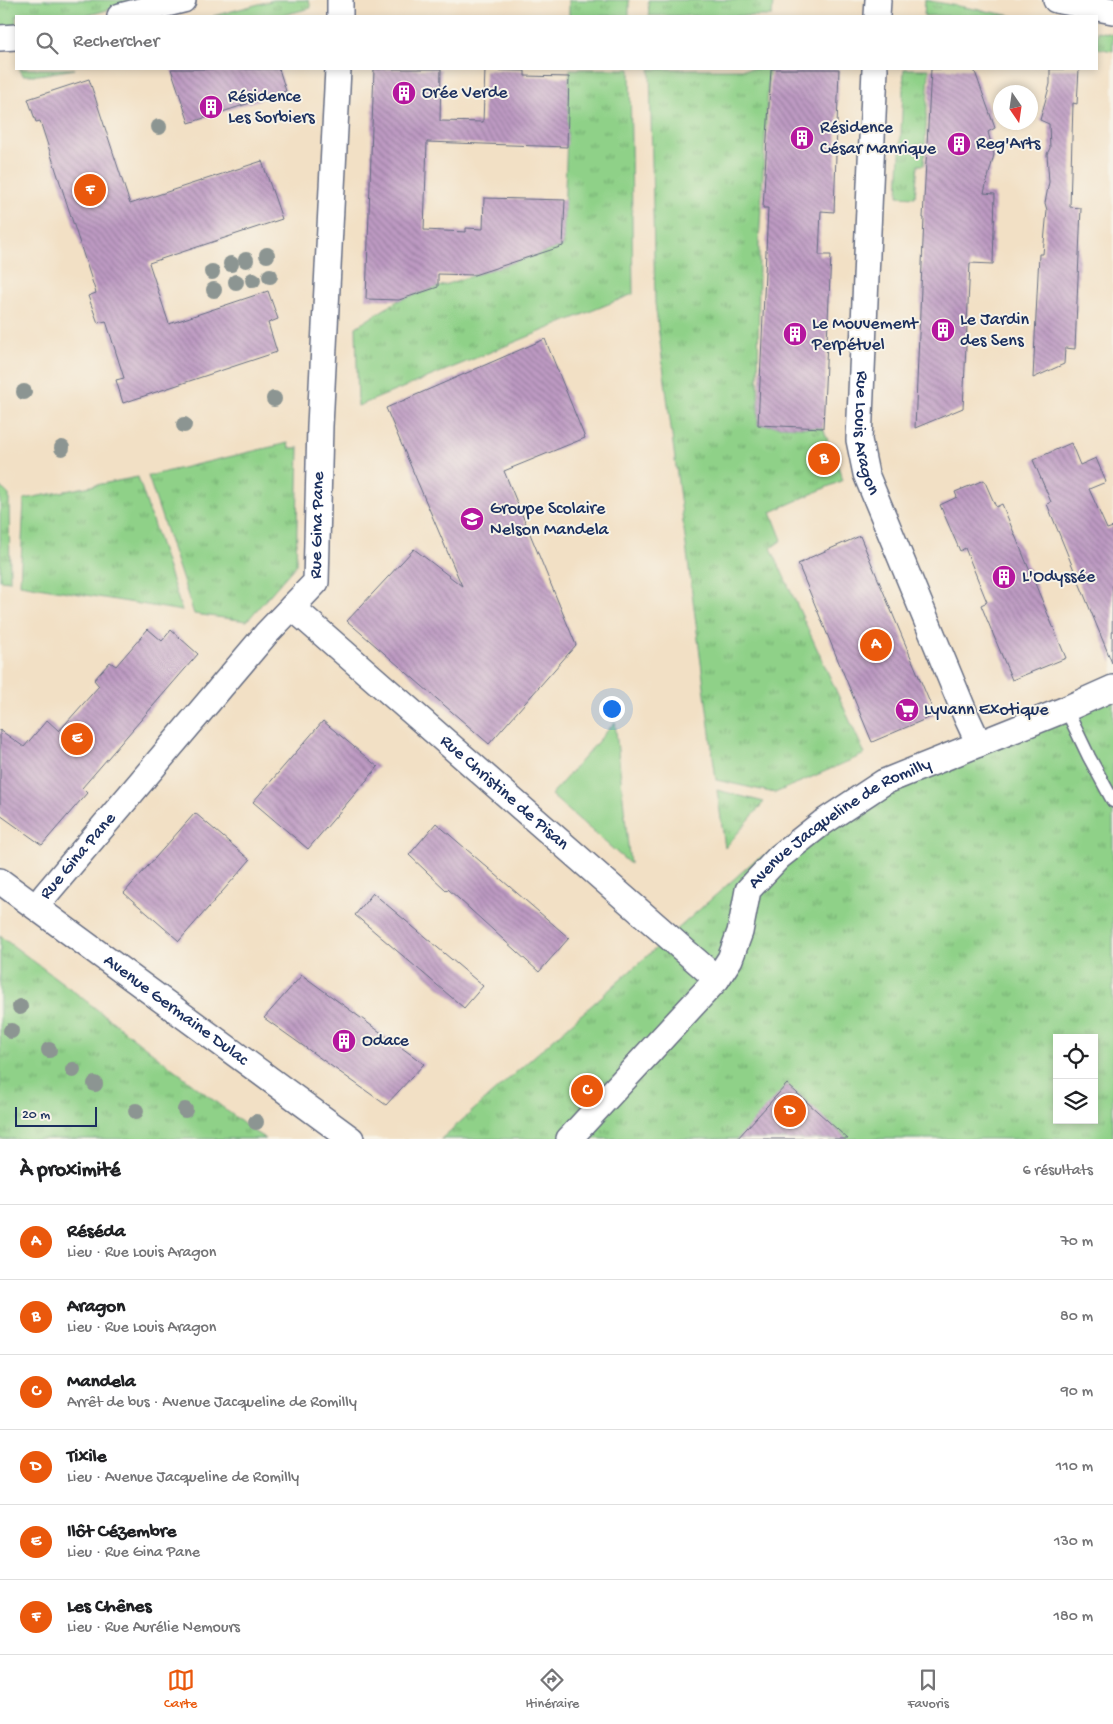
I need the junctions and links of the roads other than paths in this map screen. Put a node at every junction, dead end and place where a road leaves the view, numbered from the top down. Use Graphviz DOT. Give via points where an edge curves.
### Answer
graph roads {
  1 [pos="183,0"];
  2 [pos="340,0"];
  3 [pos="878,0"];
  4 [pos="1056,0"];
  5 [pos="1113,11"];
  6 [pos="124,15"];
  7 [pos="340,15"];
  8 [pos="877,15"];
  9 [pos="15,37"];
  10 [pos="0,38"];
  11 [pos="338,70"];
  12 [pos="874,70"];
  13 [pos="292,607"];
  14 [pos="1113,688"];
  15 [pos="1066,709"];
  16 [pos="979,744"];
  17 [pos="1112,799"];
  18 [pos="0,881"];
  19 [pos="36,907"];
  20 [pos="717,979"];
  21 [pos="352,1139"];
  22 [pos="569,1139"];
  1 -- 6 [label="street"];
  2 -- 7 [label="street"];
  3 -- 8 [label="street"];
  4 -- 5 [label="street"];
  9 -- 10 [label="street"];
  11 -- 13 [label="street, Rue Gina Pane" via="320,426 316,582"];
  12 -- 16 [label="street, Rue Louis Aragon" via="859,440 866,474"];
  13 -- 19 [label="street, Rue Gina Pane"];
  13 -- 20 [label="street, Rue Christine de Pisan"];
  14 -- 15 [label="street, Avenue Jacqueline de Romilly"];
  15 -- 16 [label="street, Avenue Jacqueline de Romilly"];
  15 -- 17 [label="lane"];
  16 -- 20 [label="street, Avenue Jacqueline de Romilly" via="884,782 779,856 748,890 740,932 730,959"];
  18 -- 19 [label="street, Avenue Germaine Dulac"];
  19 -- 21 [label="street, Avenue Germaine Dulac"];
  20 -- 22 [label="street, Avenue Jacqueline de Romilly"];
}
